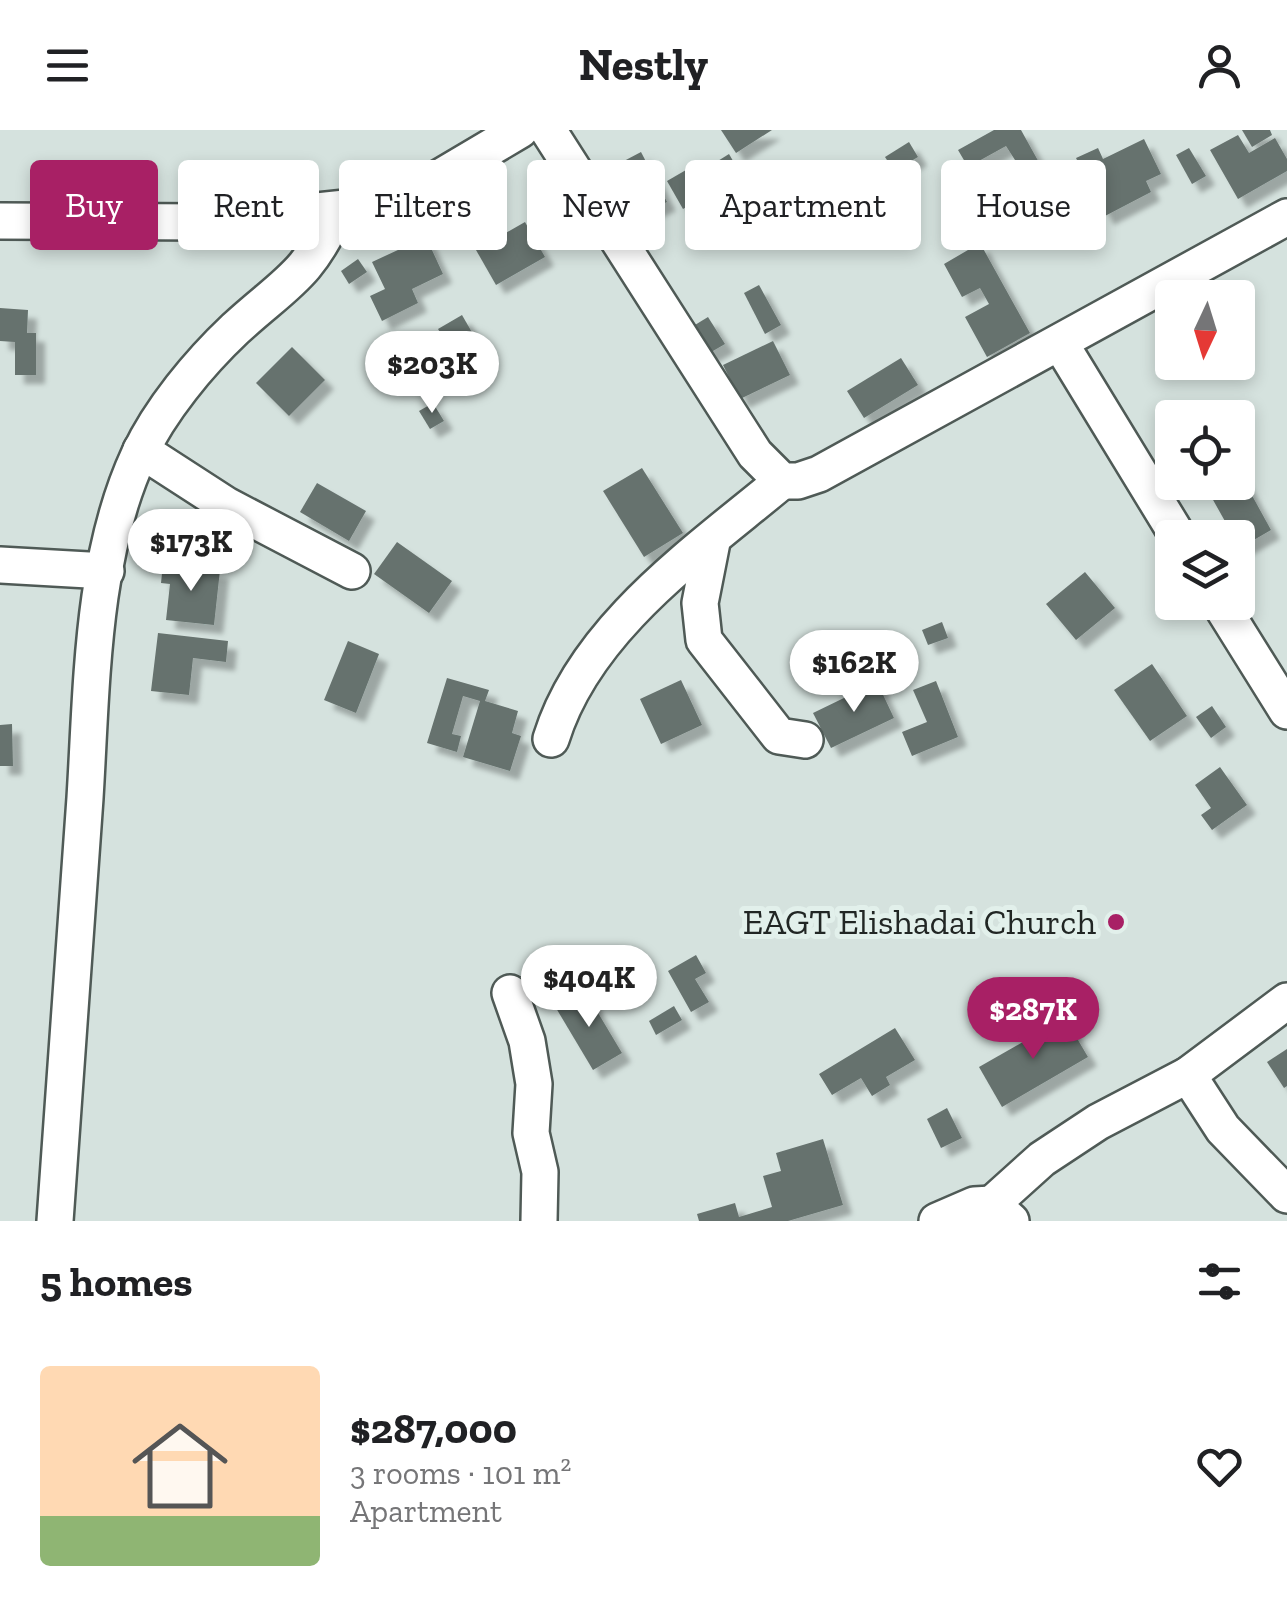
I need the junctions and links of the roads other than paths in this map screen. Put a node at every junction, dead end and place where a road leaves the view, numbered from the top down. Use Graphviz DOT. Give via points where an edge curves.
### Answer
graph roads {
  1 [pos="520,130"];
  2 [pos="548,130"];
  3 [pos="337,211"];
  4 [pos="1287,217"];
  5 [pos="0,221"];
  6 [pos="1060,343"];
  7 [pos="141,450"];
  8 [pos="782,480"];
  9 [pos="1168,520"];
  10 [pos="712,542"];
  11 [pos="0,564"];
  12 [pos="106,570"];
  13 [pos="352,571"];
  14 [pos="1230,620"];
  15 [pos="1287,711"];
  16 [pos="551,738"];
  17 [pos="805,740"];
  18 [pos="510,993"];
  19 [pos="1287,1001"];
  20 [pos="1188,1075"];
  21 [pos="1287,1194"];
  22 [pos="1002,1213"];
  23 [pos="55,1221"];
  24 [pos="539,1221"];
  25 [pos="938,1221"];
  1 -- 3 [label="street" via="422,188 383,204"];
  2 -- 8 [label="street" via="755,454"];
  3 -- 5 [label="street" via="212,222"];
  3 -- 7 [label="street" via="304,271 212,351"];
  4 -- 6 [label="street"];
  6 -- 8 [label="street" via="820,474"];
  6 -- 9 [label="street"];
  7 -- 12 [label="street" via="124,489"];
  7 -- 13 [label="street" via="226,505"];
  8 -- 10 [label="street"];
  10 -- 16 [label="street" via="657,587 588,662 560,708"];
  10 -- 17 [label="street" via="700,603 704,640 779,736"];
  11 -- 12 [label="street"];
  12 -- 23 [label="street"];
  14 -- 15 [label="street"];
  18 -- 24 [label="street" via="528,1041 534,1084"];
  19 -- 20 [label="street"];
  20 -- 21 [label="street" via="1223,1128"];
  20 -- 22 [label="street" via="1042,1158"];
  22 -- 25 [label="street" via="974,1205"];
}
